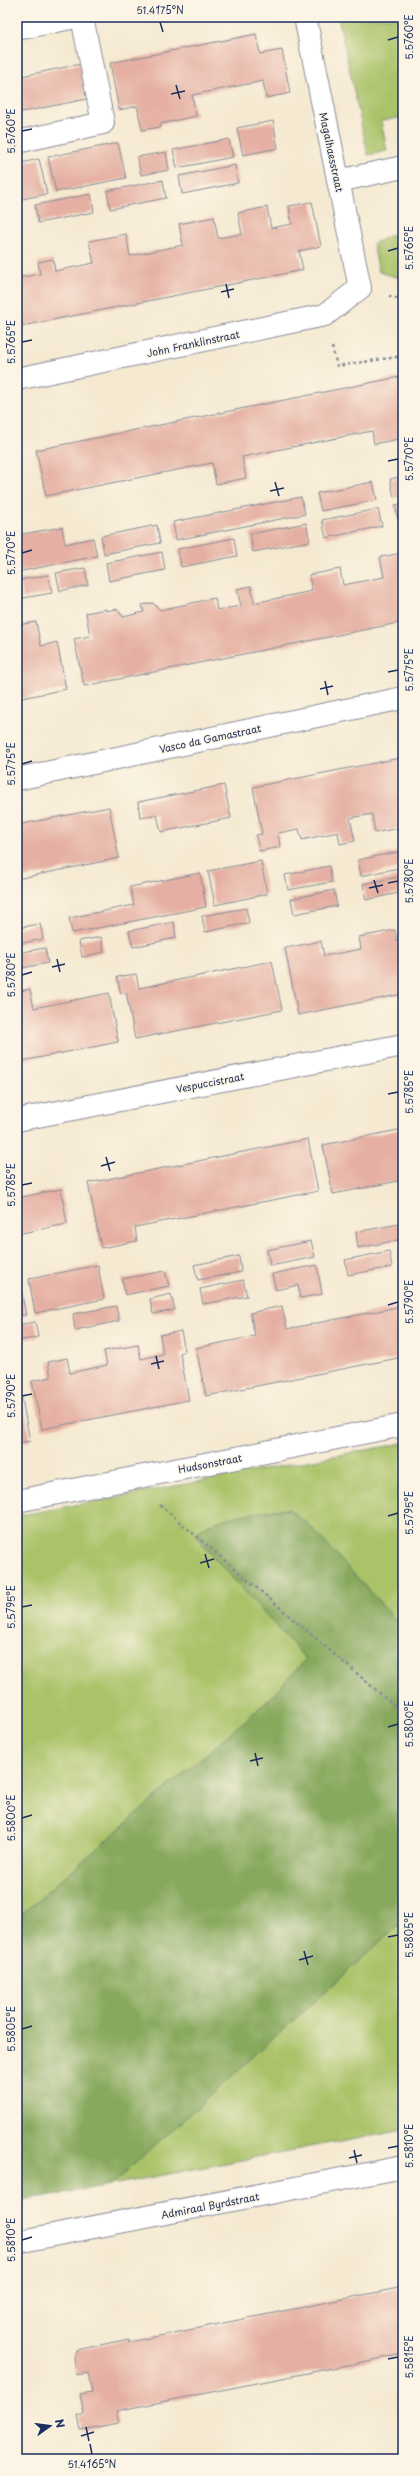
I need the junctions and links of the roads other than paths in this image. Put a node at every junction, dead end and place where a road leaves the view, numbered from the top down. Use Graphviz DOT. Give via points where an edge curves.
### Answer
graph roads {
  1 [pos="76,17"];
  2 [pos="82,17"];
  3 [pos="305,17"];
  4 [pos="17,29"];
  5 [pos="17,142"];
  6 [pos="403,167"];
  7 [pos="338,181"];
  8 [pos="360,288"];
  9 [pos="17,379"];
  10 [pos="403,698"];
  11 [pos="17,779"];
  12 [pos="403,1045"];
  13 [pos="17,1120"];
  14 [pos="403,1425"];
  15 [pos="17,1501"];
  16 [pos="403,2167"];
  17 [pos="17,2242"];
  1 -- 4 [label="street"];
  2 -- 5 [label="street" via="103,123"];
  3 -- 7 [label="street, Magalhaesstraat"];
  6 -- 7 [label="street"];
  7 -- 8 [label="street, Magalhaesstraat"];
  8 -- 9 [label="street, John Franklinstraat" via="325,315"];
  10 -- 11 [label="street, Vasco da Gamastraat"];
  12 -- 13 [label="street, Vespuccistraat"];
  14 -- 15 [label="street, Hudsonstraat"];
  16 -- 17 [label="street, Admiraal Byrdstraat"];
}
